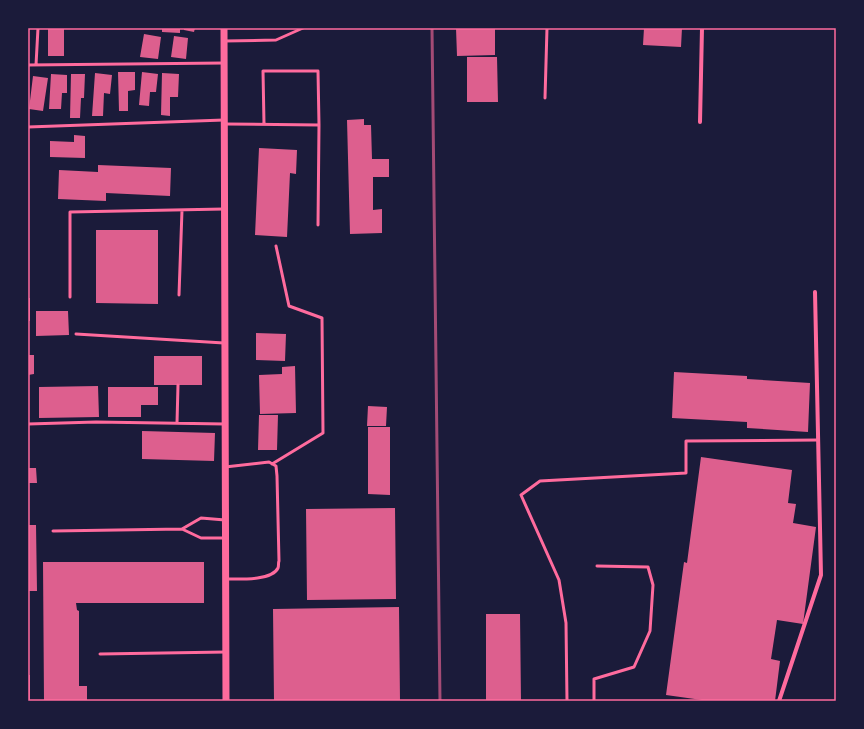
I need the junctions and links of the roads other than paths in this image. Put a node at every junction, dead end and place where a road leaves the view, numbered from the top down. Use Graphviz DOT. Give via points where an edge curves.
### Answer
graph roads {
  1 [pos="38,28"];
  2 [pos="224,28"];
  3 [pos="303,28"];
  4 [pos="547,28"];
  5 [pos="702,28"];
  6 [pos="224,41"];
  7 [pos="224,63"];
  8 [pos="28,65"];
  9 [pos="36,65"];
  10 [pos="545,98"];
  11 [pos="224,122"];
  12 [pos="700,122"];
  13 [pos="264,124"];
  14 [pos="319,125"];
  15 [pos="28,127"];
  16 [pos="224,209"];
  17 [pos="182,210"];
  18 [pos="318,225"];
  19 [pos="276,246"];
  20 [pos="815,292"];
  21 [pos="179,295"];
  22 [pos="70,297"];
  23 [pos="76,334"];
  24 [pos="225,343"];
  25 [pos="178,386"];
  26 [pos="177,423"];
  27 [pos="28,424"];
  28 [pos="225,424"];
  29 [pos="818,440"];
  30 [pos="272,464"];
  31 [pos="225,468"];
  32 [pos="225,520"];
  33 [pos="182,529"];
  34 [pos="53,530"];
  35 [pos="225,538"];
  36 [pos="597,566"];
  37 [pos="225,579"];
  38 [pos="226,652"];
  39 [pos="100,654"];
  40 [pos="226,701"];
  41 [pos="567,701"];
  42 [pos="594,701"];
  43 [pos="779,701"];
  1 -- 9 [label="lane"];
  2 -- 6 [label="street"];
  3 -- 6 [label="lane" via="276,40"];
  4 -- 10 [label="lane"];
  5 -- 12 [label="street"];
  6 -- 7 [label="street"];
  7 -- 9 [label="lane"];
  7 -- 11 [label="street"];
  8 -- 9 [label="lane"];
  11 -- 13 [label="lane"];
  11 -- 15 [label="lane"];
  11 -- 16 [label="street"];
  13 -- 14 [label="lane"];
  13 -- 14 [label="lane" via="264,71 318,71"];
  14 -- 18 [label="lane"];
  16 -- 17 [label="lane"];
  16 -- 24 [label="street"];
  17 -- 21 [label="lane"];
  17 -- 22 [label="lane" via="70,212"];
  19 -- 30 [label="lane" via="289,306 322,318 323,433"];
  20 -- 29 [label="street"];
  23 -- 24 [label="lane"];
  24 -- 28 [label="street"];
  25 -- 26 [label="lane"];
  26 -- 27 [label="lane"];
  26 -- 28 [label="lane"];
  28 -- 31 [label="street"];
  29 -- 41 [label="lane" via="686,441 686,473 540,481 521,495 559,580 566,623"];
  29 -- 43 [label="street" via="821,575"];
  30 -- 31 [label="lane" via="269,462"];
  30 -- 37 [label="lane" via="276,466 277,476 278,568 263,578"];
  31 -- 32 [label="street"];
  32 -- 33 [label="lane" via="201,518"];
  32 -- 35 [label="street"];
  33 -- 34 [label="lane"];
  33 -- 35 [label="lane" via="201,538"];
  35 -- 37 [label="street"];
  36 -- 42 [label="lane" via="648,567 653,585 650,631 634,667 594,679"];
  37 -- 38 [label="street"];
  38 -- 39 [label="lane"];
  38 -- 40 [label="street"];
}
